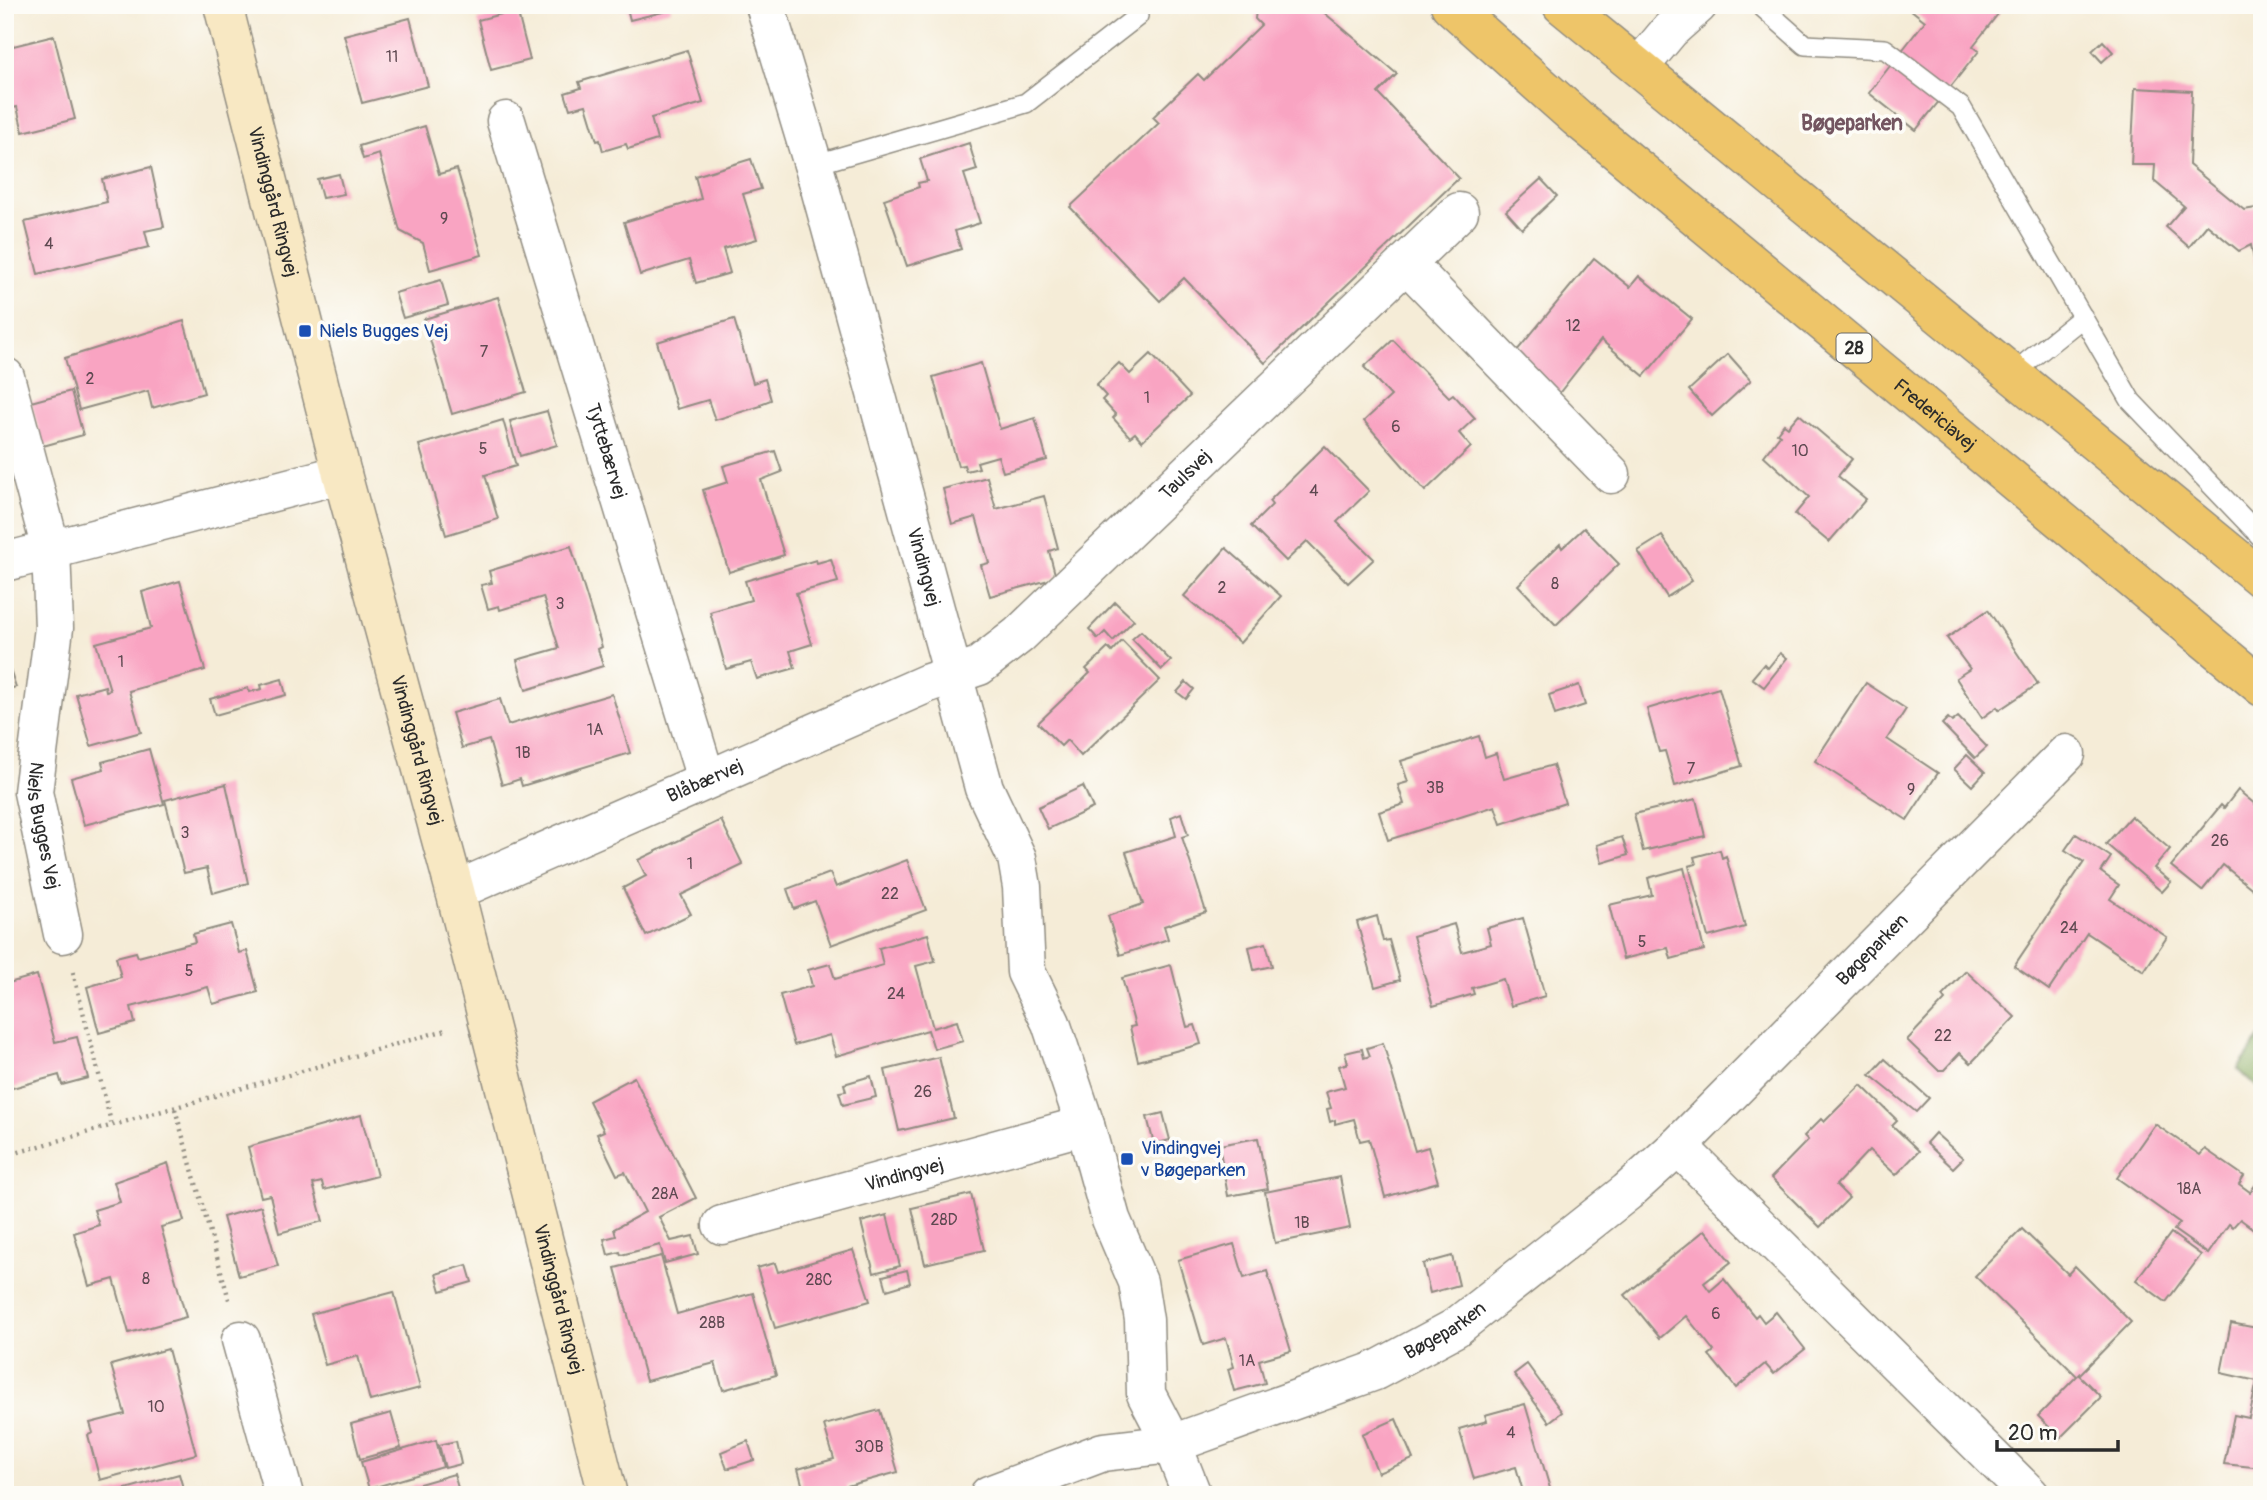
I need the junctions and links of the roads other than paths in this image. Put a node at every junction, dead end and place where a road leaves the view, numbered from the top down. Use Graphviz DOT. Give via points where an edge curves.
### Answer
graph roads {
  1 [pos="223,5"];
  2 [pos="765,5"];
  3 [pos="1450,5"];
  4 [pos="1562,5"];
  5 [pos="1698,5"];
  6 [pos="1760,5"];
  7 [pos="1138,16"];
  8 [pos="1640,66"];
  9 [pos="506,121"];
  10 [pos="813,165"];
  11 [pos="1459,212"];
  12 [pos="1406,263"];
  13 [pos="2083,317"];
  14 [pos="5,377"];
  15 [pos="2013,377"];
  16 [pos="342,474"];
  17 [pos="1611,474"];
  18 [pos="2262,538"];
  19 [pos="51,549"];
  20 [pos="5,562"];
  21 [pos="2262,579"];
  22 [pos="955,674"];
  23 [pos="2262,687"];
  24 [pos="2066,754"];
  25 [pos="706,779"];
  26 [pos="455,891"];
  27 [pos="63,934"];
  28 [pos="1085,1125"];
  29 [pos="1678,1146"];
  30 [pos="722,1225"];
  31 [pos="241,1340"];
  32 [pos="1172,1444"];
  33 [pos="284,1495"];
  34 [pos="608,1495"];
  35 [pos="989,1495"];
  36 [pos="1192,1495"];
  37 [pos="2030,1495"];
  1 -- 16 [label="street, Vindinggård Ringvej"];
  2 -- 10 [label="street, Vindingvej"];
  3 -- 23 [label="main road, Fredericiavej / 28" via="1577,118"];
  4 -- 8 [label="main road"];
  5 -- 8 [label="street"];
  6 -- 13 [label="lane" via="1805,45 1885,49 1961,107"];
  7 -- 10 [label="lane" via="1026,103"];
  8 -- 15 [label="main road"];
  9 -- 25 [label="street, Tyttebærvej"];
  10 -- 22 [label="street, Vindingvej"];
  11 -- 12 [label="street, Taulsvej"];
  12 -- 17 [label="street"];
  12 -- 22 [label="street, Taulsvej" via="1019,635 979,666"];
  13 -- 15 [label="lane"];
  13 -- 18 [label="lane" via="2139,410"];
  14 -- 19 [label="street, Niels Bugges Vej"];
  15 -- 21 [label="main road"];
  16 -- 19 [label="street"];
  16 -- 26 [label="street, Vindinggård Ringvej"];
  19 -- 20 [label="street"];
  19 -- 27 [label="street, Niels Bugges Vej" via="54,628 33,792"];
  22 -- 25 [label="street, Blåbærvej"];
  22 -- 28 [label="street, Vindingvej" via="988,798 1017,858 1026,972 1051,1023"];
  24 -- 29 [label="street, Bøgeparken"];
  25 -- 26 [label="street, Blåbærvej"];
  26 -- 34 [label="street, Vindinggård Ringvej"];
  28 -- 30 [label="street, Vindingvej"];
  28 -- 32 [label="street, Vindingvej" via="1111,1219 1138,1282 1146,1394"];
  29 -- 32 [label="street, Bøgeparken" via="1455,1328 1375,1371"];
  29 -- 37 [label="street"];
  31 -- 33 [label="street"];
  32 -- 35 [label="street" via="1103,1452"];
  32 -- 36 [label="street, Vindingvej"];
}
